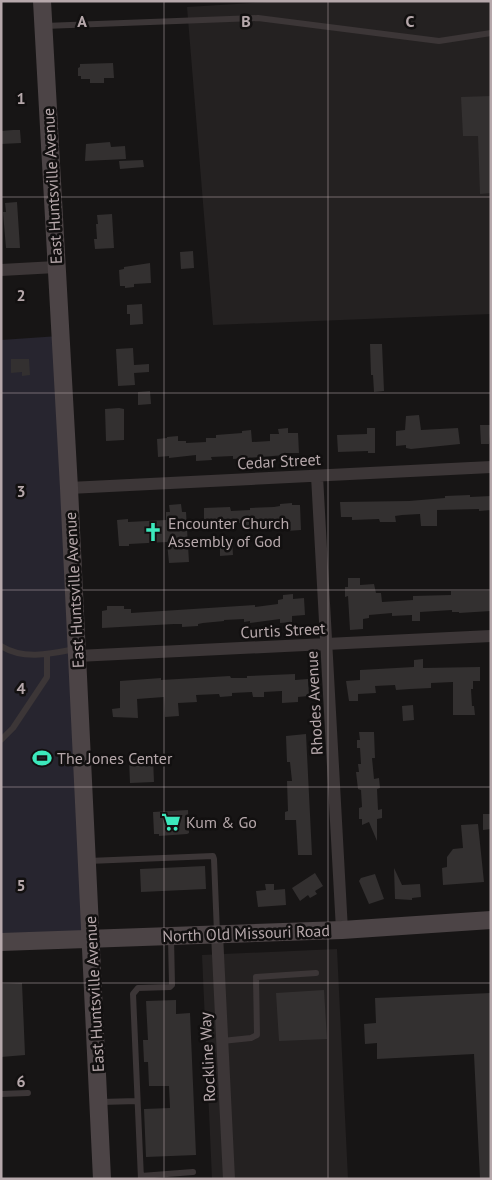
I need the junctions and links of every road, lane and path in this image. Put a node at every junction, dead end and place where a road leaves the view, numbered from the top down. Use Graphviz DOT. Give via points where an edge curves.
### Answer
graph roads {
  1 [pos="42,1"];
  2 [pos="43,26"];
  3 [pos="491,33"];
  4 [pos="56,267"];
  5 [pos="1,270"];
  6 [pos="491,467"];
  7 [pos="318,476"];
  8 [pos="69,488"];
  9 [pos="491,636"];
  10 [pos="327,644"];
  11 [pos="1,646"];
  12 [pos="77,653"];
  13 [pos="47,654"];
  14 [pos="1,740"];
  15 [pos="87,861"];
  16 [pos="491,920"];
  17 [pos="342,930"];
  18 [pos="217,934"];
  19 [pos="170,936"];
  20 [pos="91,940"];
  21 [pos="1,942"];
  22 [pos="316,973"];
  23 [pos="222,1040"];
  24 [pos="28,1093"];
  25 [pos="1,1094"];
  26 [pos="137,1101"];
  27 [pos="99,1102"];
  28 [pos="193,1172"];
  29 [pos="141,1178"];
  30 [pos="102,1179"];
  31 [pos="229,1179"];
  1 -- 2 [label="main road, East Huntsville Avenue"];
  2 -- 3 [label="lane" via="258,18 438,41"];
  2 -- 4 [label="main road, East Huntsville Avenue"];
  4 -- 5 [label="street"];
  4 -- 8 [label="main road, East Huntsville Avenue"];
  6 -- 7 [label="street, Cedar Street"];
  7 -- 8 [label="street, Cedar Street"];
  7 -- 10 [label="street, Rhodes Avenue"];
  8 -- 12 [label="main road, East Huntsville Avenue"];
  9 -- 10 [label="street, Curtis Street"];
  10 -- 12 [label="street, Curtis Street"];
  10 -- 17 [label="street, Rhodes Avenue"];
  11 -- 13 [label="lane" via="11,652"];
  12 -- 13 [label="lane"];
  12 -- 15 [label="main road, East Huntsville Avenue"];
  13 -- 14 [label="lane" via="47,677 13,728"];
  15 -- 18 [label="lane" via="213,856"];
  15 -- 20 [label="main road, East Huntsville Avenue"];
  16 -- 17 [label="main road, North Old Missouri Road"];
  17 -- 18 [label="main road, North Old Missouri Road"];
  18 -- 19 [label="main road, North Old Missouri Road"];
  18 -- 23 [label="street, Rockline Way"];
  19 -- 20 [label="main road, North Old Missouri Road"];
  19 -- 26 [label="lane" via="172,985 138,988 133,994"];
  20 -- 21 [label="main road, North Old Missouri Road"];
  20 -- 27 [label="main road, East Huntsville Avenue"];
  22 -- 23 [label="lane" via="256,977 257,1035"];
  23 -- 31 [label="street, Rockline Way"];
  24 -- 25 [label="lane"];
  26 -- 27 [label="lane"];
  26 -- 29 [label="lane"];
  27 -- 30 [label="main road, East Huntsville Avenue"];
  28 -- 29 [label="lane"];
}
